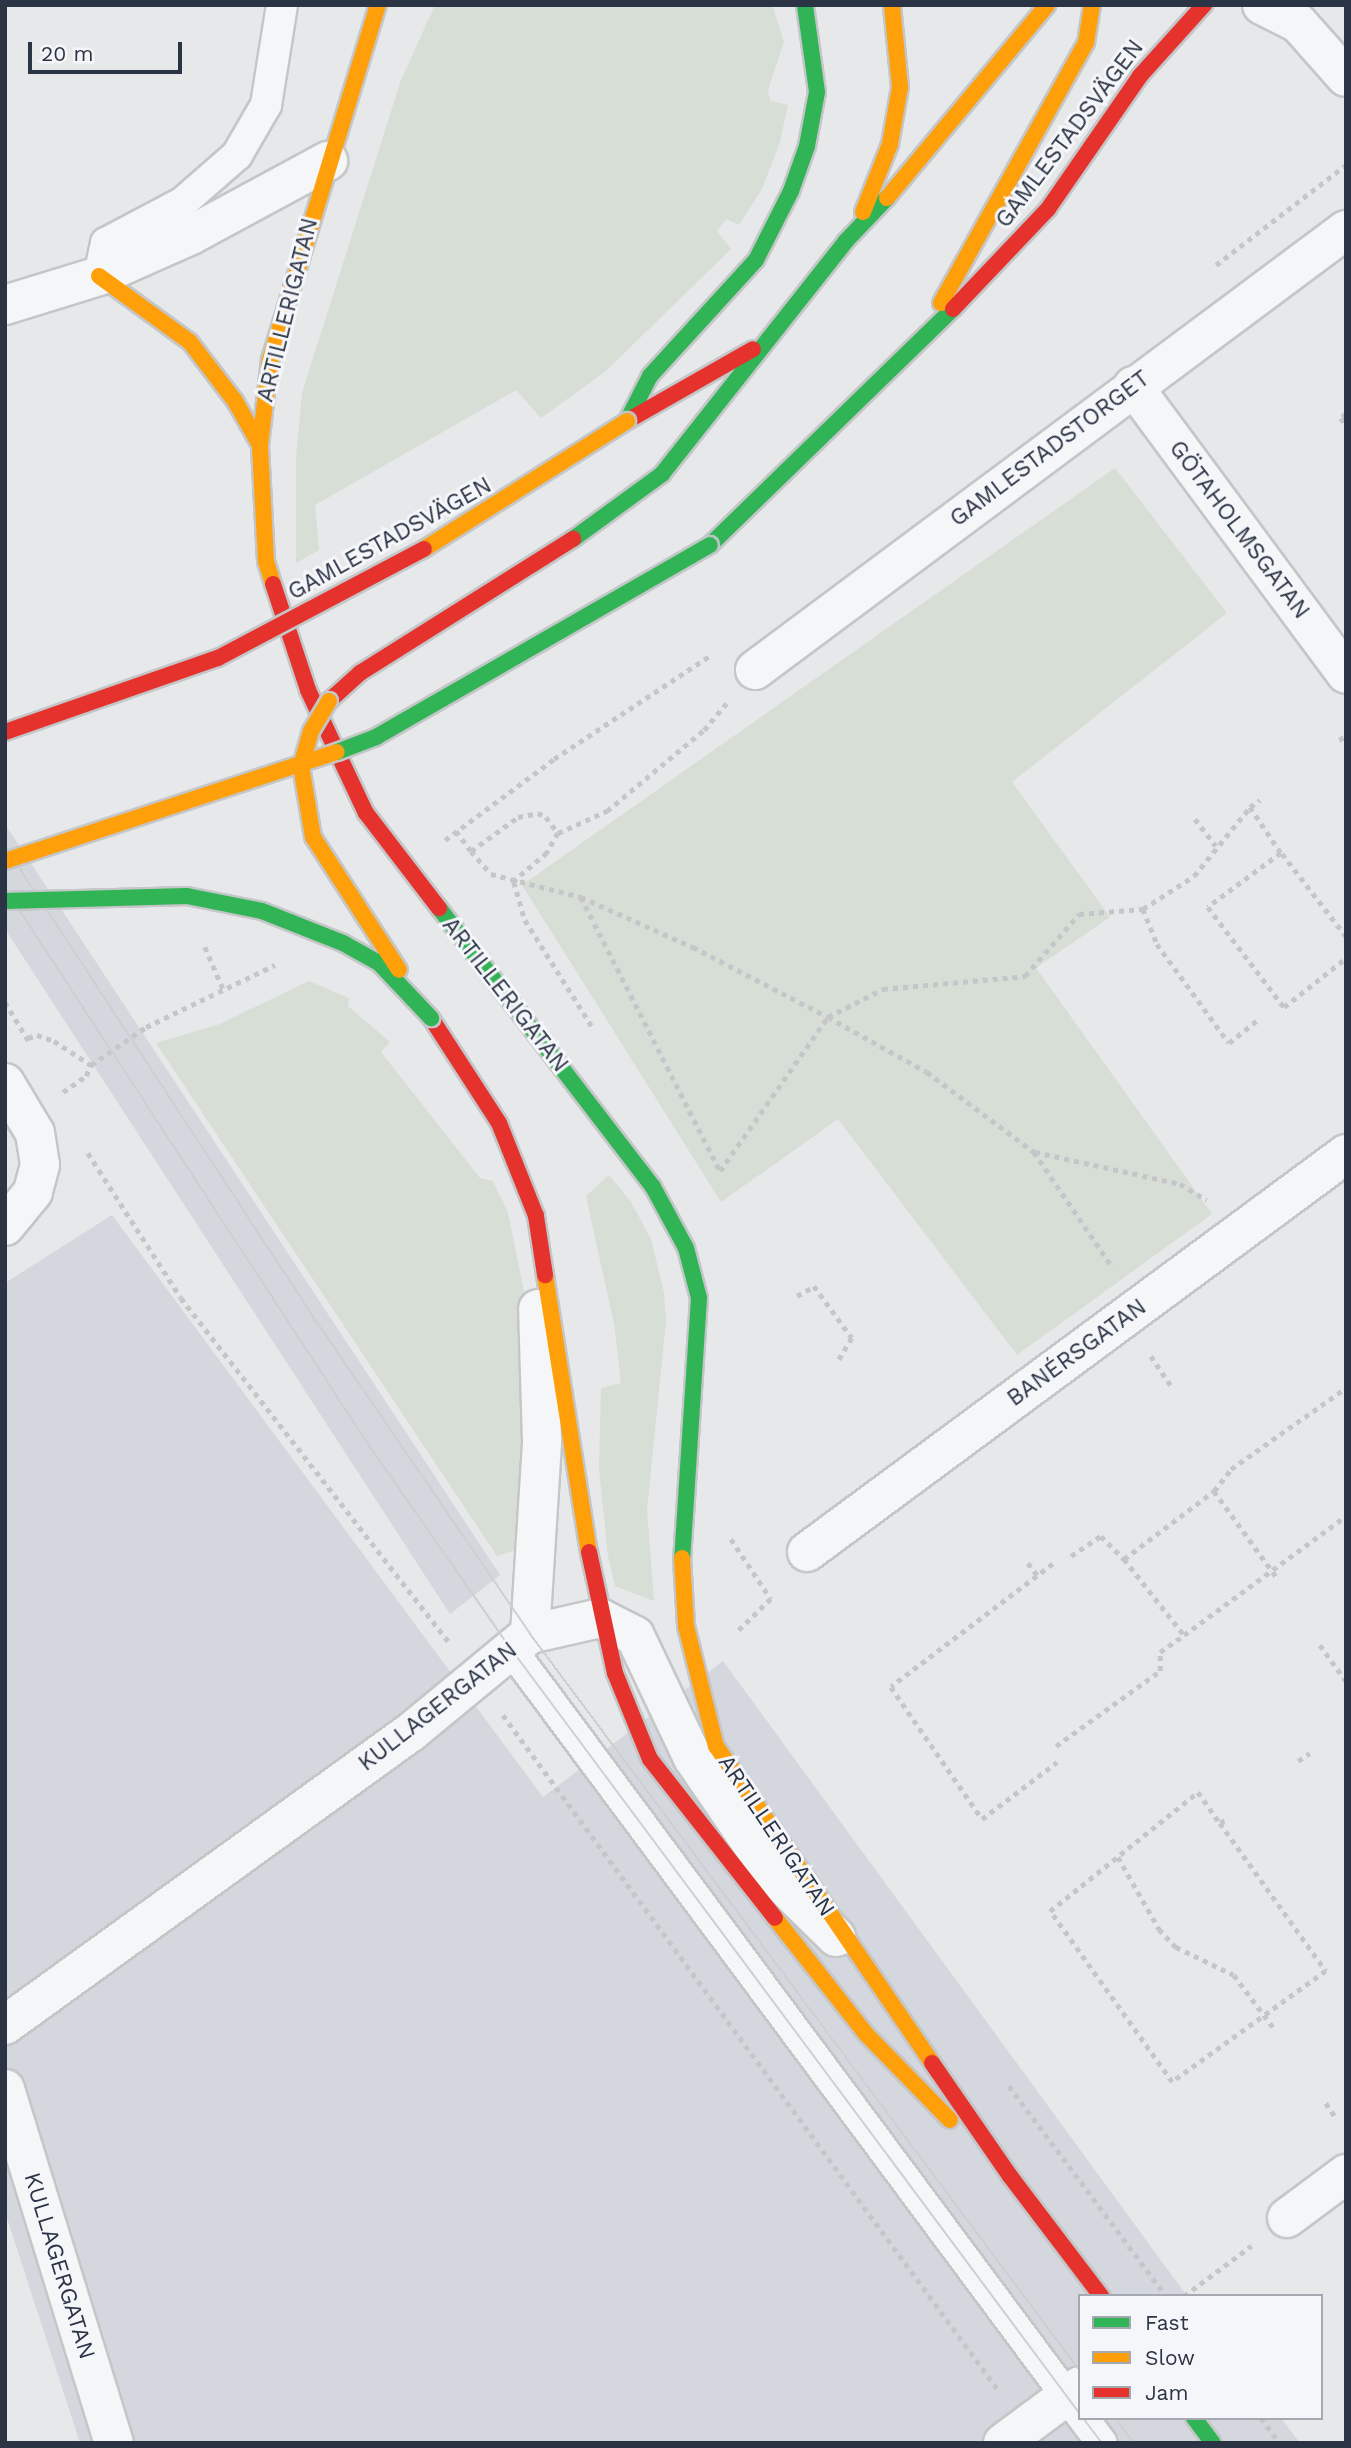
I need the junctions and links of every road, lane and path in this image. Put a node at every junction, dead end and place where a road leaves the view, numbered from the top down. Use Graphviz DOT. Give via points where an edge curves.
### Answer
graph roads {
  1 [pos="282,5"];
  2 [pos="378,5"];
  3 [pos="805,5"];
  4 [pos="892,5"];
  5 [pos="1047,5"];
  6 [pos="1092,5"];
  7 [pos="1204,5"];
  8 [pos="1262,5"];
  9 [pos="1346,77"];
  10 [pos="328,161"];
  11 [pos="1346,230"];
  12 [pos="846,241"];
  13 [pos="99,276"];
  14 [pos="6,304"];
  15 [pos="773,338"];
  16 [pos="914,350"];
  17 [pos="1133,386"];
  18 [pos="1346,414"];
  19 [pos="627,421"];
  20 [pos="1346,425"];
  21 [pos="260,445"];
  22 [pos="714,653"];
  23 [pos="755,670"];
  24 [pos="1346,674"];
  25 [pos="5,732"];
  26 [pos="1346,736"];
  27 [pos="1339,740"];
  28 [pos="301,766"];
  29 [pos="1260,800"];
  30 [pos="1250,807"];
  31 [pos="1195,819"];
  32 [pos="558,834"];
  33 [pos="1216,846"];
  34 [pos="471,851"];
  35 [pos="1281,853"];
  36 [pos="5,861"];
  37 [pos="514,882"];
  38 [pos="581,897"];
  39 [pos="5,901"];
  40 [pos="1143,909"];
  41 [pos="1346,937"];
  42 [pos="201,939"];
  43 [pos="1346,958"];
  44 [pos="5,1002"];
  45 [pos="828,1017"];
  46 [pos="431,1018"];
  47 [pos="1256,1020"];
  48 [pos="597,1033"];
  49 [pos="91,1065"];
  50 [pos="5,1083"];
  51 [pos="71,1087"];
  52 [pos="58,1095"];
  53 [pos="63,1105"];
  54 [pos="86,1149"];
  55 [pos="1034,1152"];
  56 [pos="1346,1154"];
  57 [pos="1214,1204"];
  58 [pos="536,1216"];
  59 [pos="5,1226"];
  60 [pos="1116,1280"];
  61 [pos="797,1296"];
  62 [pos="1146,1349"];
  63 [pos="838,1361"];
  64 [pos="1172,1387"];
  65 [pos="1346,1388"];
  66 [pos="1227,1461"];
  67 [pos="1231,1469"];
  68 [pos="1214,1491"];
  69 [pos="1346,1516"];
  70 [pos="729,1535"];
  71 [pos="807,1552"];
  72 [pos="1071,1556"];
  73 [pos="1124,1559"];
  74 [pos="1028,1563"];
  75 [pos="1053,1564"];
  76 [pos="1272,1571"];
  77 [pos="1038,1576"];
  78 [pos="1278,1579"];
  79 [pos="600,1618"];
  80 [pos="1184,1635"];
  81 [pos="733,1636"];
  82 [pos="521,1642"];
  83 [pos="1320,1645"];
  84 [pos="478,1679"];
  85 [pos="1346,1681"];
  86 [pos="1056,1746"];
  87 [pos="1310,1753"];
  88 [pos="1297,1761"];
  89 [pos="1057,1762"];
  90 [pos="1118,1857"];
  91 [pos="859,1961"];
  92 [pos="1265,2014"];
  93 [pos="5,2025"];
  94 [pos="1273,2027"];
  95 [pos="1000,2074"];
  96 [pos="5,2089"];
  97 [pos="1326,2103"];
  98 [pos="1336,2118"];
  99 [pos="1346,2174"];
  100 [pos="1010,2176"];
  101 [pos="1287,2218"];
  102 [pos="1099,2294"];
  103 [pos="1165,2294"];
  104 [pos="1187,2294"];
  105 [pos="1077,2404"];
  106 [pos="1087,2420"];
  107 [pos="1196,2420"];
  108 [pos="1263,2420"];
  109 [pos="1014,2435"];
  110 [pos="114,2443"];
  111 [pos="1102,2443"];
  112 [pos="1213,2443"];
  113 [pos="1280,2443"];
  1 -- 13 [label="lane" via="269,96 237,155 182,203 106,243"];
  2 -- 10 [label="main road, ARTILLERIGATAN"];
  3 -- 19 [label="main road" via="817,92 807,146 791,191 756,260 650,376"];
  4 -- 12 [label="main road" via="900,87 890,144 873,195"];
  5 -- 12 [label="main road, GAMLESTADSVÄGEN" via="917,167"];
  6 -- 16 [label="main road, GAMLESTADSVÄGEN" via="1086,43"];
  7 -- 16 [label="main road, GAMLESTADSVÄGEN" via="1140,76 1048,209"];
  8 -- 9 [label="street" via="1298,23"];
  10 -- 13 [label="street" via="191,235"];
  10 -- 21 [label="main road, ARTILLERIGATAN" via="270,360"];
  11 -- 17 [label="street, GAMLESTADSTORGET"];
  12 -- 15 [label="main road, GAMLESTADSVÄGEN"];
  13 -- 14 [label="street"];
  13 -- 21 [label="main road" via="190,342 235,401"];
  15 -- 19 [label="main road, GAMLESTADSVÄGEN"];
  15 -- 28 [label="main road, GAMLESTADSVÄGEN, bridge" via="662,474 570,541 360,673 329,701 311,731"];
  16 -- 28 [label="main road, GAMLESTADSVÄGEN, bridge" via="710,545 376,737"];
  17 -- 23 [label="street, GAMLESTADSTORGET"];
  17 -- 24 [label="street, GÖTAHOLMSGATAN"];
  18 -- 20 [label="path" via="1340,418"];
  19 -- 25 [label="main road, GAMLESTADSVÄGEN, bridge" via="393,569 231,652"];
  21 -- 91 [label="main road, ARTILLERIGATAN" via="267,561 308,690 366,813 653,1187 686,1248 699,1298 682,1560 686,1626 696,1673 716,1746"];
  22 -- 34 [label="path" via="554,759 456,831"];
  23 -- 32 [label="path" via="704,730 607,811"];
  26 -- 27 [label="path"];
  28 -- 36 [label="main road, GAMLESTADSVÄGEN, bridge"];
  28 -- 46 [label="main road, ARTILLERIGATAN, bridge" via="313,837 326,863"];
  29 -- 30 [label="path"];
  30 -- 33 [label="path"];
  30 -- 35 [label="path"];
  31 -- 33 [label="path"];
  32 -- 34 [label="path" via="546,817 527,813"];
  32 -- 37 [label="path" via="547,853"];
  33 -- 40 [label="path" via="1194,876"];
  34 -- 37 [label="path" via="491,874"];
  35 -- 41 [label="path"];
  35 -- 43 [label="path" via="1208,907 1284,1007"];
  37 -- 38 [label="path"];
  37 -- 48 [label="path" via="525,920"];
  38 -- 45 [label="path" via="693,947"];
  38 -- 45 [label="path" via="720,1171"];
  39 -- 46 [label="main road, ARTILLERIGATAN, bridge" via="187,896 262,911 343,943 379,963"];
  40 -- 45 [label="path" via="1079,914 1025,976 883,989"];
  40 -- 47 [label="path" via="1157,944 1229,1043"];
  42 -- 49 [label="path" via="224,991 146,1027"];
  44 -- 49 [label="path" via="27,1038 37,1035 54,1041"];
  45 -- 55 [label="path" via="927,1072"];
  46 -- 58 [label="main road, ARTILLERIGATAN" via="499,1123"];
  49 -- 51 [label="path" via="86,1076"];
  50 -- 59 [label="street" via="34,1133 40,1165 33,1192"];
  52 -- 53 [label="path"];
  54 -- 84 [label="path" via="181,1298"];
  55 -- 57 [label="path" via="1180,1184"];
  55 -- 60 [label="path" via="1115,1270"];
  56 -- 71 [label="street, BANÉRSGATAN"];
  58 -- 79 [label="main road, ARTILLERIGATAN"];
  58 -- 82 [label="street, KULLAGERGATAN" via="542,1441"];
  61 -- 63 [label="path" via="814,1286 852,1338"];
  62 -- 64 [label="path"];
  65 -- 67 [label="path"];
  66 -- 67 [label="path"];
  67 -- 68 [label="path"];
  68 -- 73 [label="path"];
  68 -- 76 [label="path"];
  69 -- 76 [label="path"];
  70 -- 81 [label="path" via="771,1599"];
  72 -- 73 [label="path" via="1101,1536"];
  73 -- 80 [label="path"];
  74 -- 77 [label="path"];
  75 -- 77 [label="path"];
  76 -- 78 [label="path"];
  76 -- 80 [label="path"];
  77 -- 89 [label="path" via="891,1687 982,1819"];
  79 -- 82 [label="street"];
  79 -- 91 [label="street, ARTILLERIGATAN" via="635,1636 693,1758 772,1874"];
  79 -- 100 [label="main road, ARTILLERIGATAN" via="615,1673 650,1759 866,2034"];
  80 -- 86 [label="path" via="1160,1652 1160,1671"];
  82 -- 84 [label="street, KULLAGERGATAN"];
  82 -- 105 [label="lane"];
  83 -- 85 [label="path"];
  84 -- 93 [label="street, KULLAGERGATAN"];
  84 -- 109 [label="path"];
  87 -- 88 [label="path"];
  90 -- 92 [label="path" via="1159,1930 1176,1947 1234,1975"];
  90 -- 92 [label="path" via="1198,1792 1326,1970"];
  90 -- 92 [label="path" via="1050,1911 1172,2082"];
  91 -- 100 [label="main road, ARTILLERIGATAN"];
  92 -- 94 [label="path"];
  95 -- 103 [label="path"];
  96 -- 110 [label="street, KULLAGERGATAN"];
  97 -- 98 [label="path"];
  99 -- 101 [label="street"];
  100 -- 102 [label="main road, ARTILLERIGATAN"];
  101 -- 104 [label="path"];
  105 -- 109 [label="street"];
  106 -- 111 [label="lane"];
  107 -- 112 [label="main road"];
  108 -- 113 [label="path"];
}
